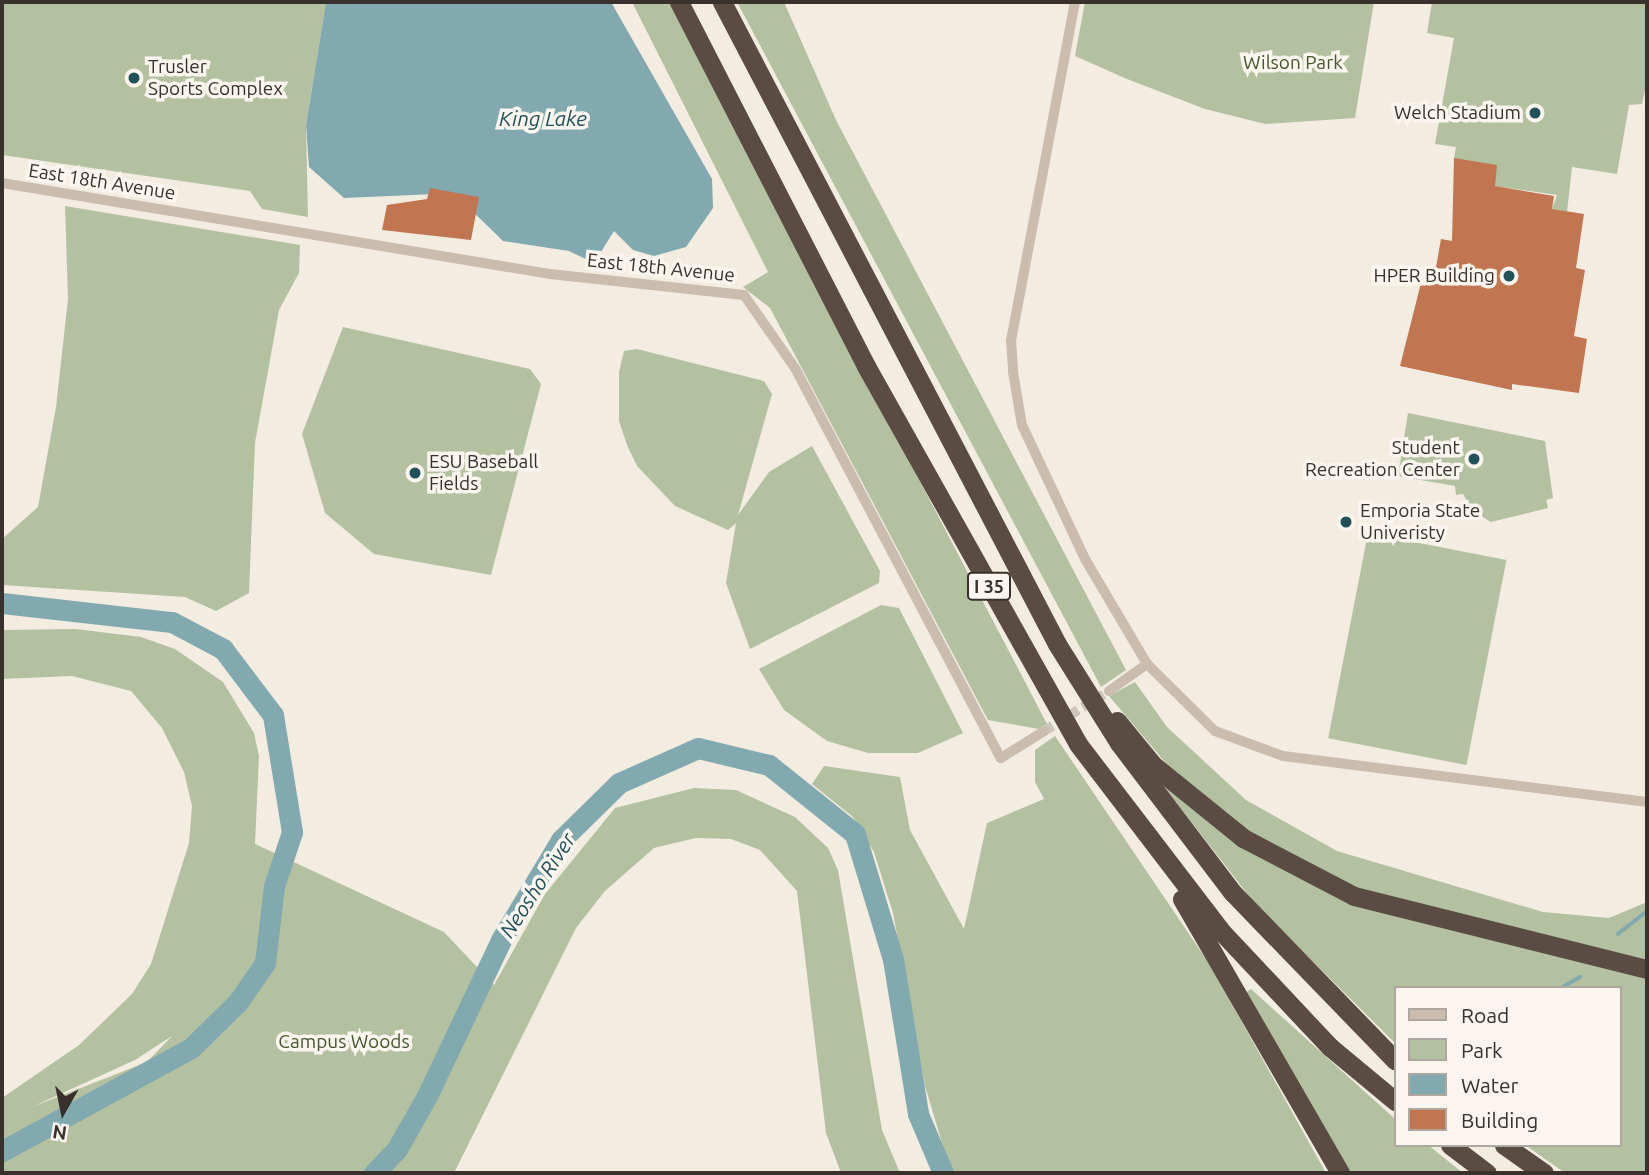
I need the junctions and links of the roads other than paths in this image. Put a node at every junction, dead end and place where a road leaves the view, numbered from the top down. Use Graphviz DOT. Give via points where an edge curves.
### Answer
graph roads {
  1 [pos="679,2"];
  2 [pos="722,2"];
  3 [pos="1074,2"];
  4 [pos="2,183"];
  5 [pos="1147,664"];
  6 [pos="1072,667"];
  7 [pos="1109,691"];
  8 [pos="1044,731"];
  9 [pos="1647,802"];
  10 [pos="1162,861"];
  11 [pos="1647,969"];
  12 [pos="1394,1059"];
  13 [pos="1394,1100"];
  14 [pos="1453,1147"];
  15 [pos="1507,1147"];
  16 [pos="1340,1173"];
  17 [pos="1487,1173"];
  18 [pos="1544,1173"];
  1 -- 10 [label="highway, I 35" via="866,366 1071,732"];
  2 -- 6 [label="highway, I 35"];
  3 -- 5 [label="street" via="1012,340 1022,425 1085,559"];
  4 -- 8 [label="street, East 18th Avenue" via="550,274 744,295 795,368 1001,758"];
  5 -- 7 [label="street"];
  5 -- 9 [label="street" via="1215,731 1283,756"];
  6 -- 11 [label="highway" via="1153,765 1243,838 1284,862 1414,916"];
  6 -- 12 [label="highway, I 35" via="1184,834 1293,961"];
  10 -- 13 [label="highway, I 35" via="1287,1004"];
  10 -- 16 [label="highway"];
  14 -- 17 [label="highway"];
  15 -- 18 [label="highway"];
}
